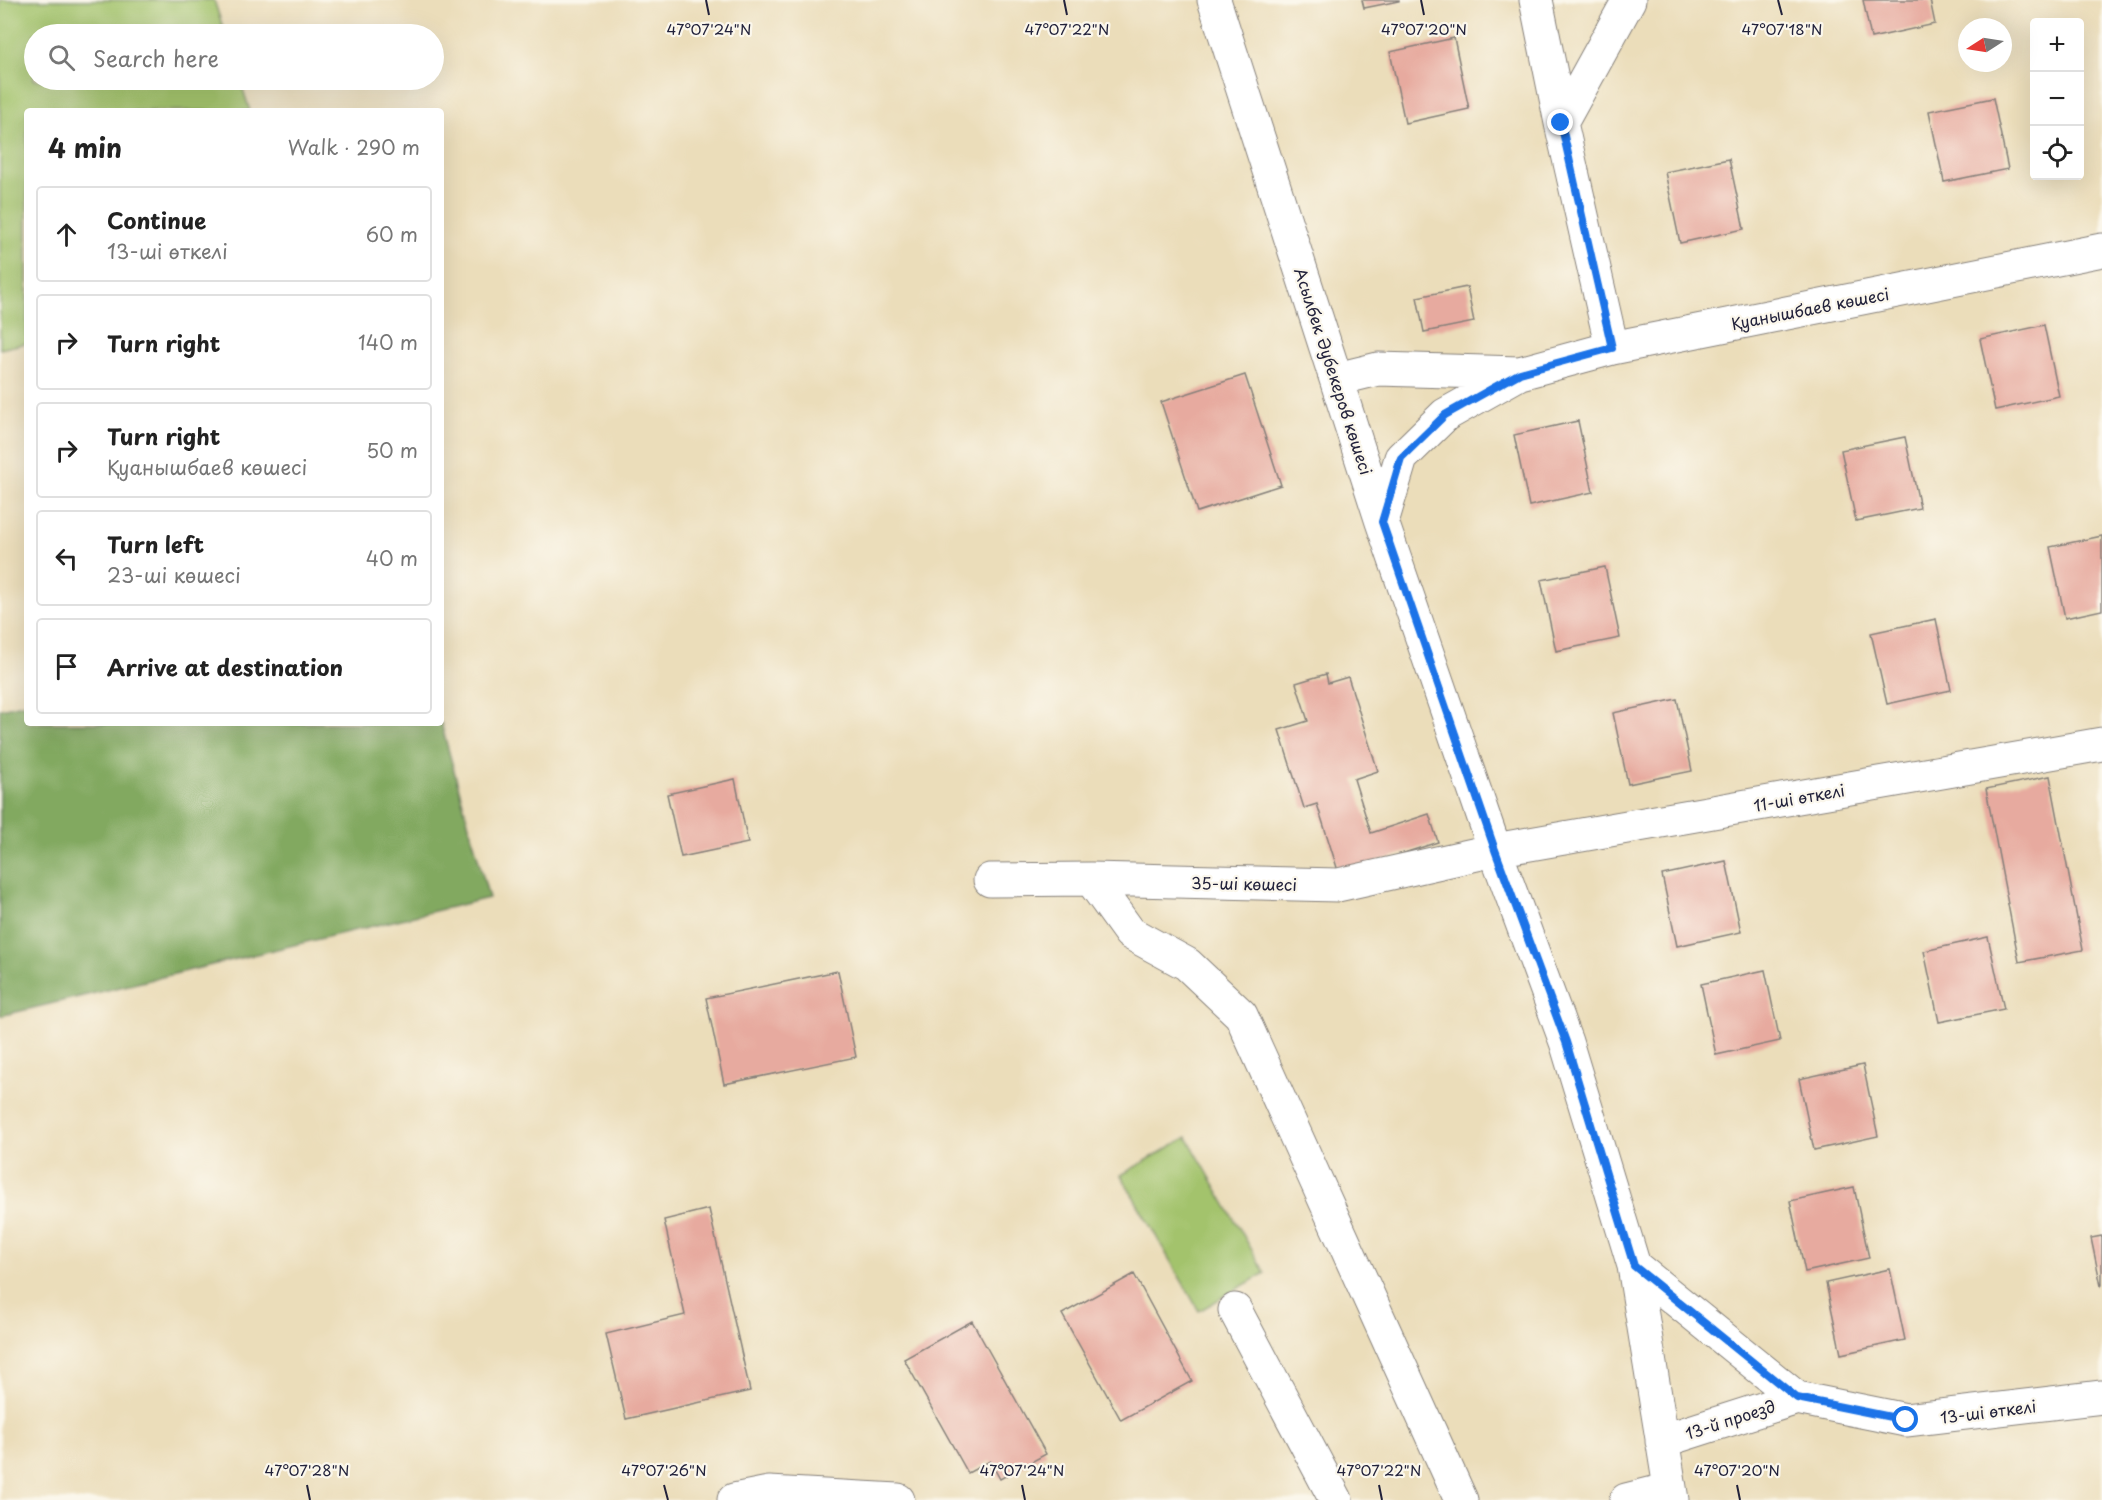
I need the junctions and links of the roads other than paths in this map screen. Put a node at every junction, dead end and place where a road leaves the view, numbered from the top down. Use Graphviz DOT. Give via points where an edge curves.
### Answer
graph roads {
  1 [pos="1214,0"];
  2 [pos="1536,0"];
  3 [pos="1629,0"];
  4 [pos="1561,123"];
  5 [pos="2102,250"];
  6 [pos="1612,348"];
  7 [pos="1520,373"];
  8 [pos="1337,380"];
  9 [pos="1382,522"];
  10 [pos="2102,744"];
  11 [pos="1495,850"];
  12 [pos="1091,879"];
  13 [pos="990,880"];
  14 [pos="1634,1266"];
  15 [pos="1235,1310"];
  16 [pos="2102,1397"];
  17 [pos="1797,1398"];
  18 [pos="1662,1441"];
  19 [pos="1671,1494"];
  20 [pos="734,1500"];
  21 [pos="898,1500"];
  22 [pos="1336,1500"];
  23 [pos="1461,1500"];
  24 [pos="1626,1500"];
  1 -- 8 [label="street, Асылбек Әубекеров көшесі"];
  2 -- 4 [label="street"];
  3 -- 4 [label="street"];
  4 -- 6 [label="street"];
  5 -- 6 [label="street, Қуанышбаев көшесі"];
  6 -- 7 [label="street, Қуанышбаев көшесі"];
  7 -- 8 [label="street, Қуанышбаев көшесі" via="1378,369"];
  7 -- 9 [label="street, Қуанышбаев көшесі" via="1445,415 1401,458"];
  8 -- 9 [label="street, Асылбек Әубекеров көшесі"];
  9 -- 11 [label="street, Асылбек Әубекеров көшесі"];
  10 -- 11 [label="street, 11-ші өткелі"];
  11 -- 12 [label="street, 35-ші көшесі" via="1338,885"];
  11 -- 14 [label="street, Асылбек Әубекеров көшесі" via="1566,1042"];
  12 -- 13 [label="street, 35-ші көшесі"];
  12 -- 23 [label="street" via="1130,933 1187,964 1241,1015"];
  14 -- 17 [label="street, 13-ші өткелі"];
  14 -- 18 [label="street, Асылбек Әубекеров көшесі"];
  15 -- 22 [label="street"];
  16 -- 17 [label="street, 13-ші өткелі" via="1906,1420"];
  17 -- 18 [label="street, 13-й проезд"];
  18 -- 19 [label="street, Асылбек Әубекеров көшесі"];
  19 -- 24 [label="street"];
  20 -- 21 [label="street" via="770,1493"];
}
